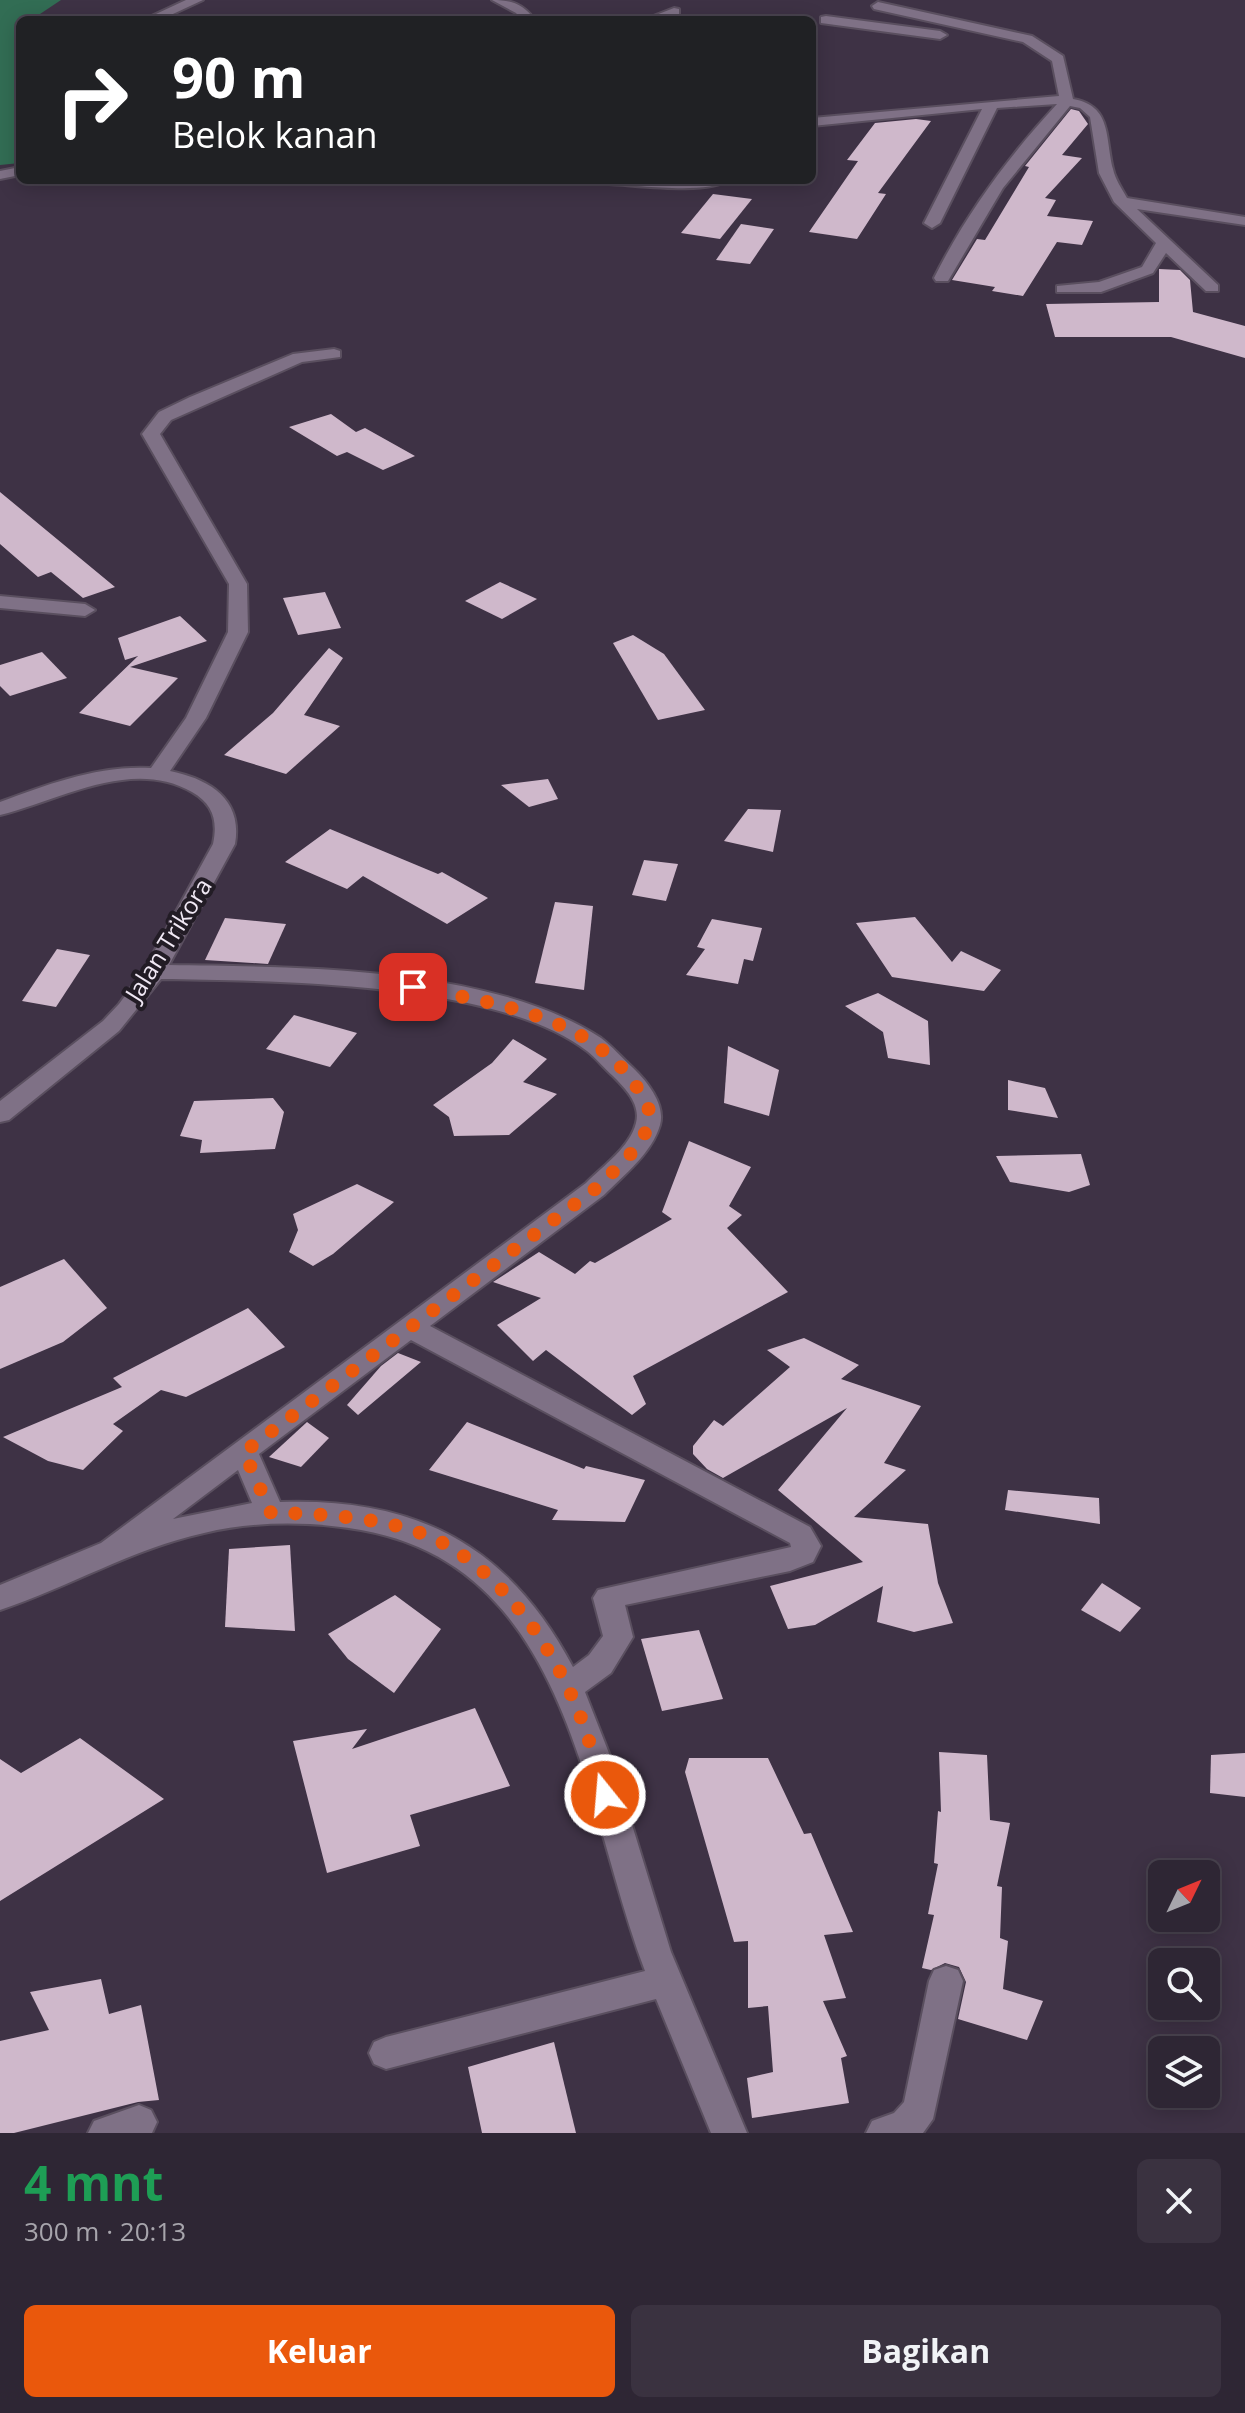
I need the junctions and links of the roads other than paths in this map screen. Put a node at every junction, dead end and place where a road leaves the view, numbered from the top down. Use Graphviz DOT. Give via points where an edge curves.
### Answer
graph roads {
  1 [pos="498,0"];
  2 [pos="191,1"];
  3 [pos="878,6"];
  4 [pos="674,12"];
  5 [pos="158,16"];
  6 [pos="526,16"];
  7 [pos="662,16"];
  8 [pos="826,20"];
  9 [pos="1006,35"];
  10 [pos="1067,101"];
  11 [pos="992,104"];
  12 [pos="816,122"];
  13 [pos="1121,202"];
  14 [pos="1245,221"];
  15 [pos="932,223"];
  16 [pos="1164,242"];
  17 [pos="942,278"];
  18 [pos="1212,288"];
  19 [pos="1063,289"];
  20 [pos="334,354"];
  21 [pos="0,602"];
  22 [pos="85,610"];
  23 [pos="156,776"];
  24 [pos="0,809"];
  25 [pos="154,972"];
  26 [pos="0,1114"];
  27 [pos="412,1328"];
  28 [pos="244,1452"];
  29 [pos="271,1513"];
  30 [pos="113,1548"];
  31 [pos="0,1598"];
  32 [pos="568,1688"];
  33 [pos="667,1981"];
  34 [pos="946,1981"];
  35 [pos="386,2053"];
  36 [pos="729,2133"];
  37 [pos="884,2133"];
  1 -- 6 [label="street"];
  2 -- 5 [label="street"];
  3 -- 9 [label="street"];
  4 -- 7 [label="street"];
  8 -- 9 [label="street" via="931,35"];
  9 -- 10 [label="street" via="1035,43 1058,59"];
  10 -- 11 [label="street"];
  10 -- 13 [label="street" via="1091,108 1097,116 1106,173"];
  10 -- 17 [label="street" via="1026,145"];
  11 -- 12 [label="street"];
  11 -- 15 [label="street"];
  13 -- 14 [label="street"];
  13 -- 16 [label="street"];
  16 -- 18 [label="street"];
  16 -- 19 [label="street" via="1148,270 1101,287"];
  20 -- 23 [label="street" via="299,357 196,401 165,416 151,434 238,584 238,632 196,718"];
  21 -- 22 [label="street"];
  23 -- 24 [label="street" via="97,778"];
  23 -- 25 [label="street, Jalan Trikora" via="180,780 209,795 224,813 227,830 222,853"];
  25 -- 26 [label="street, Jalan Trikora" via="111,1026"];
  25 -- 27 [label="street" via="310,976 413,987 546,1020 594,1043 620,1064 648,1104 649,1122 639,1141 595,1189"];
  27 -- 28 [label="street"];
  27 -- 32 [label="street" via="800,1535 806,1546 803,1554 790,1560 608,1598 618,1637 600,1664"];
  28 -- 29 [label="street"];
  28 -- 30 [label="street"];
  29 -- 30 [label="street" via="204,1522"];
  29 -- 32 [label="street" via="395,1526 437,1540 472,1562 507,1597 534,1630"];
  30 -- 31 [label="street"];
  32 -- 33 [label="street"];
  33 -- 35 [label="street"];
  33 -- 36 [label="street"];
  34 -- 37 [label="street" via="921,2107 903,2128"];
}
